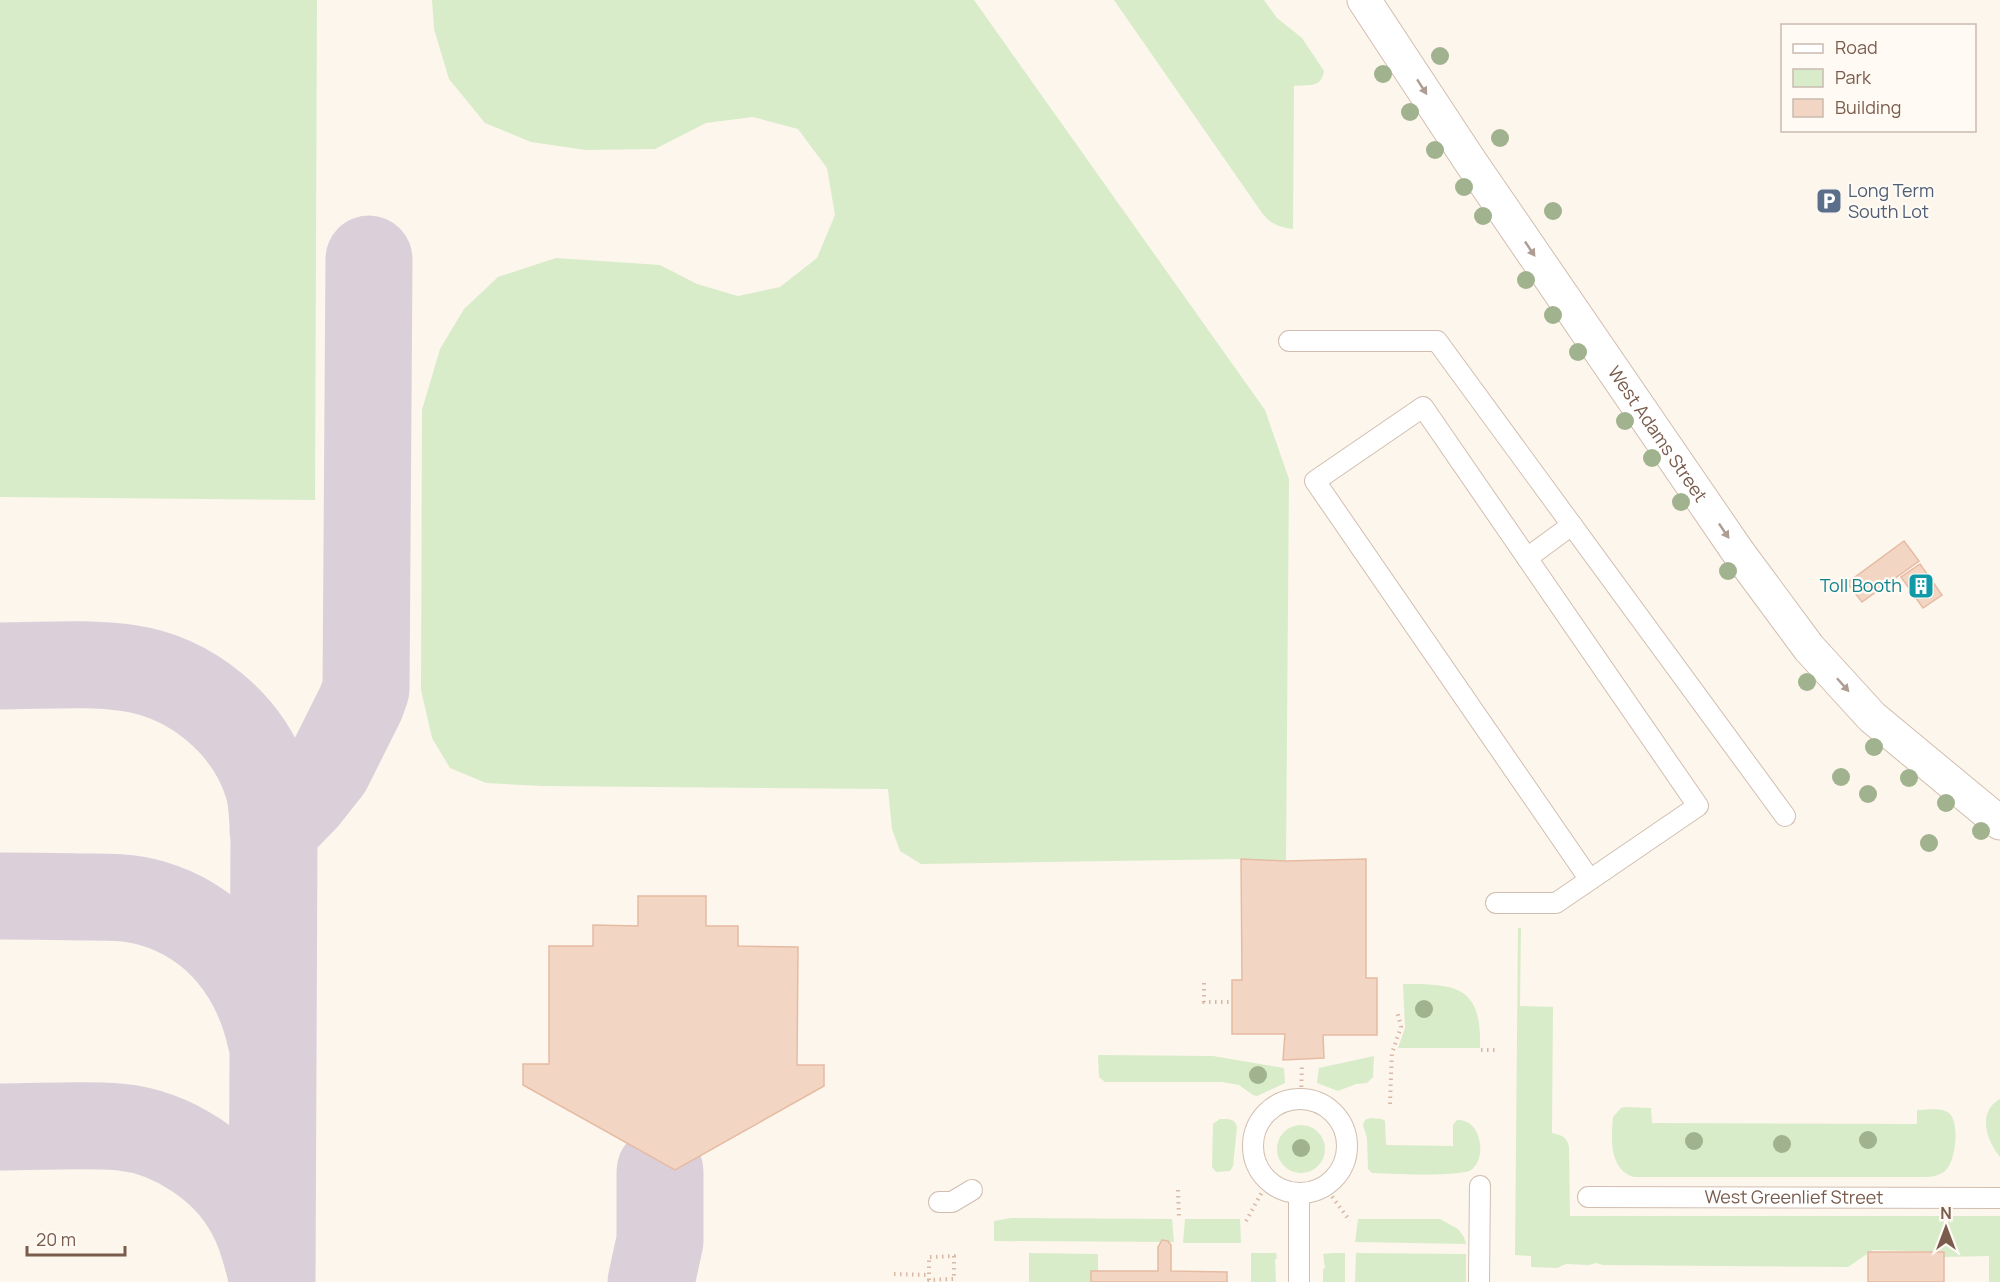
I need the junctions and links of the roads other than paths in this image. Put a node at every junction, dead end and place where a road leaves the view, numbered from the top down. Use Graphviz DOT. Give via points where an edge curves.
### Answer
graph roads {
  1 [pos="1364,0"];
  2 [pos="1289,341"];
  3 [pos="1572,525"];
  4 [pos="1527,558"];
  5 [pos="1785,816"];
  6 [pos="2000,823"];
  7 [pos="1590,880"];
  8 [pos="1496,903"];
  9 [pos="1480,1186"];
  10 [pos="972,1190"];
  11 [pos="1299,1194"];
  12 [pos="1588,1197"];
  13 [pos="2000,1198"];
  14 [pos="939,1202"];
  15 [pos="1299,1282"];
  16 [pos="1479,1282"];
  1 -- 6 [label="street, West Adams Street, one-way" via="1731,542 1809,648 1872,717"];
  2 -- 3 [label="lane" via="1437,341"];
  3 -- 4 [label="lane"];
  3 -- 5 [label="lane"];
  4 -- 7 [label="lane" via="1698,807"];
  4 -- 7 [label="lane" via="1423,407 1315,481"];
  7 -- 8 [label="lane" via="1556,903"];
  9 -- 16 [label="lane"];
  10 -- 14 [label="lane" via="952,1202"];
  11 -- 11 [label="lane" via="1268,1181 1258,1169 1253,1140 1267,1112 1278,1104 1301,1099 1331,1110 1347,1135 1348,1150 1336,1178 1325,1187"];
  11 -- 15 [label="lane"];
  12 -- 13 [label="lane, West Greenlief Street"];
}
